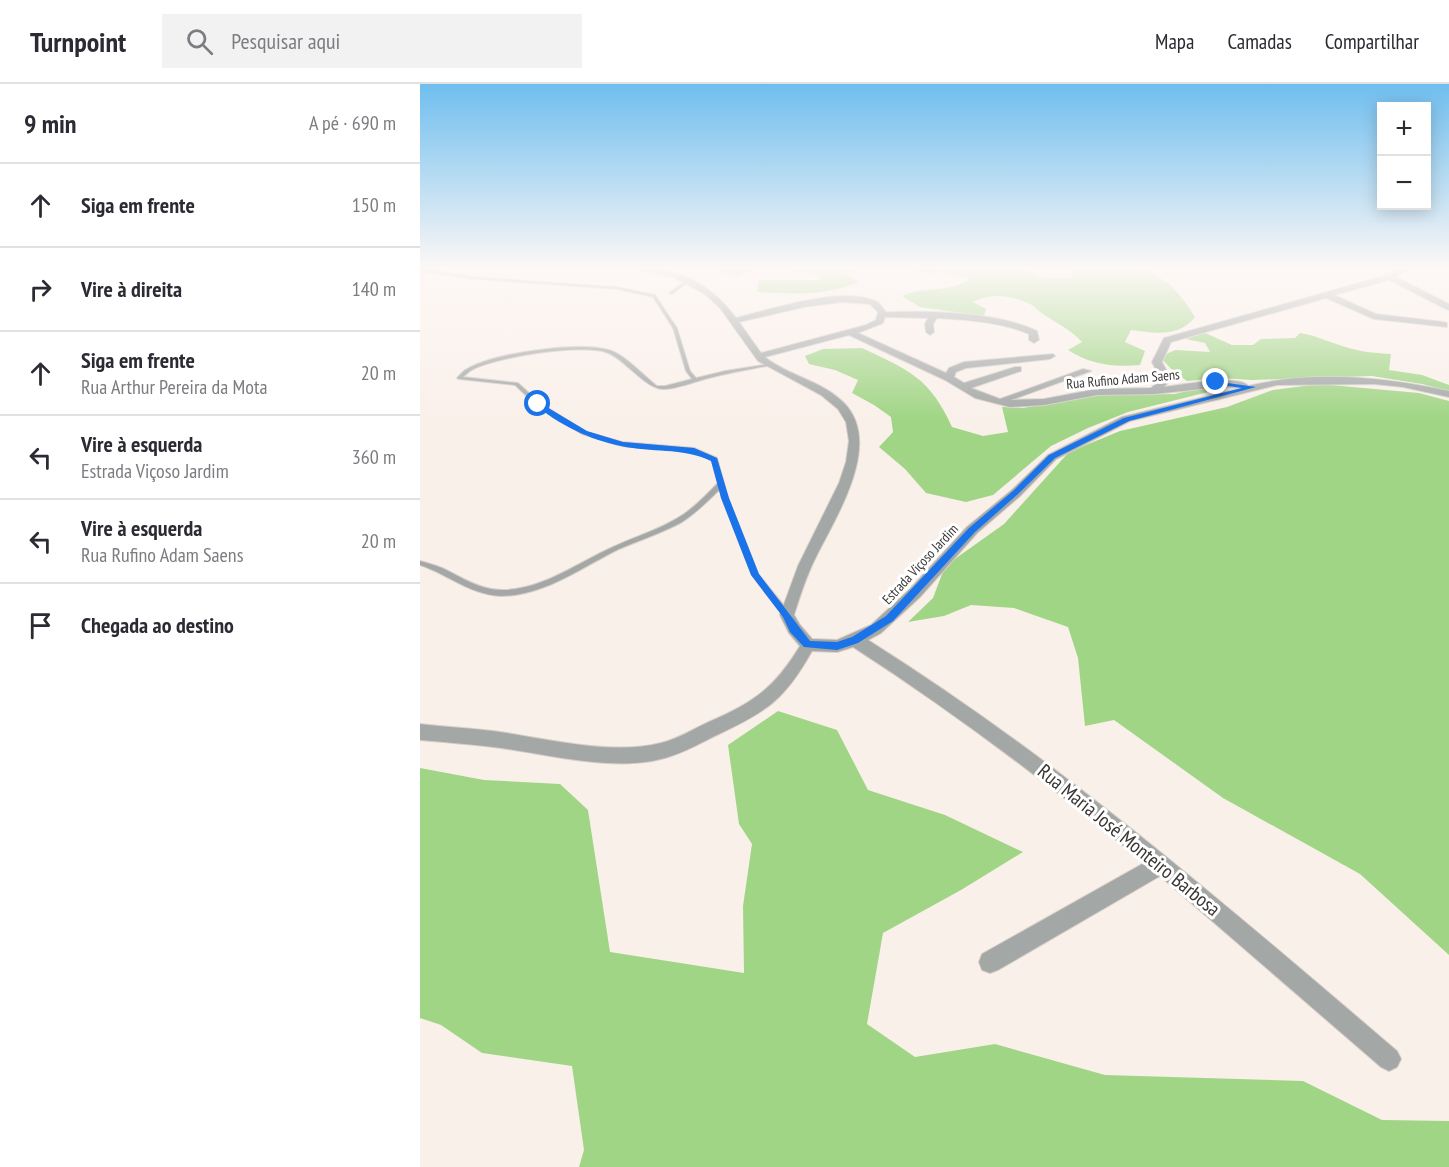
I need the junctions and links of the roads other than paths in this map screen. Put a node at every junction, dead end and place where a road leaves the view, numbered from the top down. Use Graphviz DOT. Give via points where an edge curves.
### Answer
graph roads {
  1 [pos="668,318"];
  2 [pos="730,318"];
  3 [pos="748,318"];
  4 [pos="880,318"];
  5 [pos="933,318"];
  6 [pos="952,318"];
  7 [pos="1247,318"];
  8 [pos="1385,318"];
  9 [pos="733,321"];
  10 [pos="1447,326"];
  11 [pos="849,332"];
  12 [pos="930,332"];
  13 [pos="1034,340"];
  14 [pos="759,356"];
  15 [pos="1050,356"];
  16 [pos="767,365"];
  17 [pos="1018,369"];
  18 [pos="1086,371"];
  19 [pos="949,378"];
  20 [pos="695,380"];
  21 [pos="963,387"];
  22 [pos="1253,387"];
  23 [pos="1154,391"];
  24 [pos="1449,394"];
  25 [pos="996,402"];
  26 [pos="721,484"];
  27 [pos="420,562"];
  28 [pos="787,615"];
  29 [pos="855,640"];
  30 [pos="808,645"];
  31 [pos="420,732"];
  32 [pos="1160,865"];
  33 [pos="990,962"];
  34 [pos="1389,1059"];
  1 -- 20 [label="lane"];
  2 -- 9 [label="street"];
  3 -- 9 [label="street"];
  4 -- 11 [label="street" via="876,324"];
  5 -- 12 [label="street"];
  6 -- 13 [label="street" via="1018,327 1034,333"];
  7 -- 23 [label="street" via="1167,340 1157,362 1166,379"];
  8 -- 10 [label="street"];
  9 -- 14 [label="street"];
  11 -- 14 [label="street"];
  11 -- 19 [label="street"];
  14 -- 16 [label="street"];
  15 -- 19 [label="street" via="964,364 952,370"];
  16 -- 20 [label="lane"];
  16 -- 28 [label="street" via="827,394 845,409 855,437 841,492 797,583"];
  17 -- 21 [label="street"];
  18 -- 25 [label="street"];
  19 -- 21 [label="street"];
  20 -- 26 [label="lane" via="656,387 609,351 565,347 477,365 462,371 459,378 516,384 538,404 584,433 622,444 694,450 715,459"];
  21 -- 25 [label="street"];
  22 -- 23 [label="street, Rua Rufino Adam Saens" via="1216,382"];
  22 -- 24 [label="street, Estrada Viçoso Jardim" via="1277,382 1354,380 1403,384"];
  22 -- 29 [label="street, Estrada Viçoso Jardim" via="1126,419 1052,457 972,530 890,619"];
  23 -- 25 [label="street, Rua Rufino Adam Saens" via="1090,393 1039,403"];
  26 -- 27 [label="lane" via="699,506 673,523 560,577 520,591 474,589"];
  26 -- 28 [label="lane" via="755,575"];
  28 -- 30 [label="street"];
  29 -- 30 [label="street, Estrada Viçoso Jardim" via="837,646"];
  29 -- 32 [label="street, Rua Maria José Monteiro Barbosa" via="1006,741"];
  30 -- 31 [label="street" via="779,687 751,711 664,750 635,755 576,752"];
  32 -- 33 [label="street"];
  32 -- 34 [label="street, Rua Maria José Monteiro Barbosa"];
}
